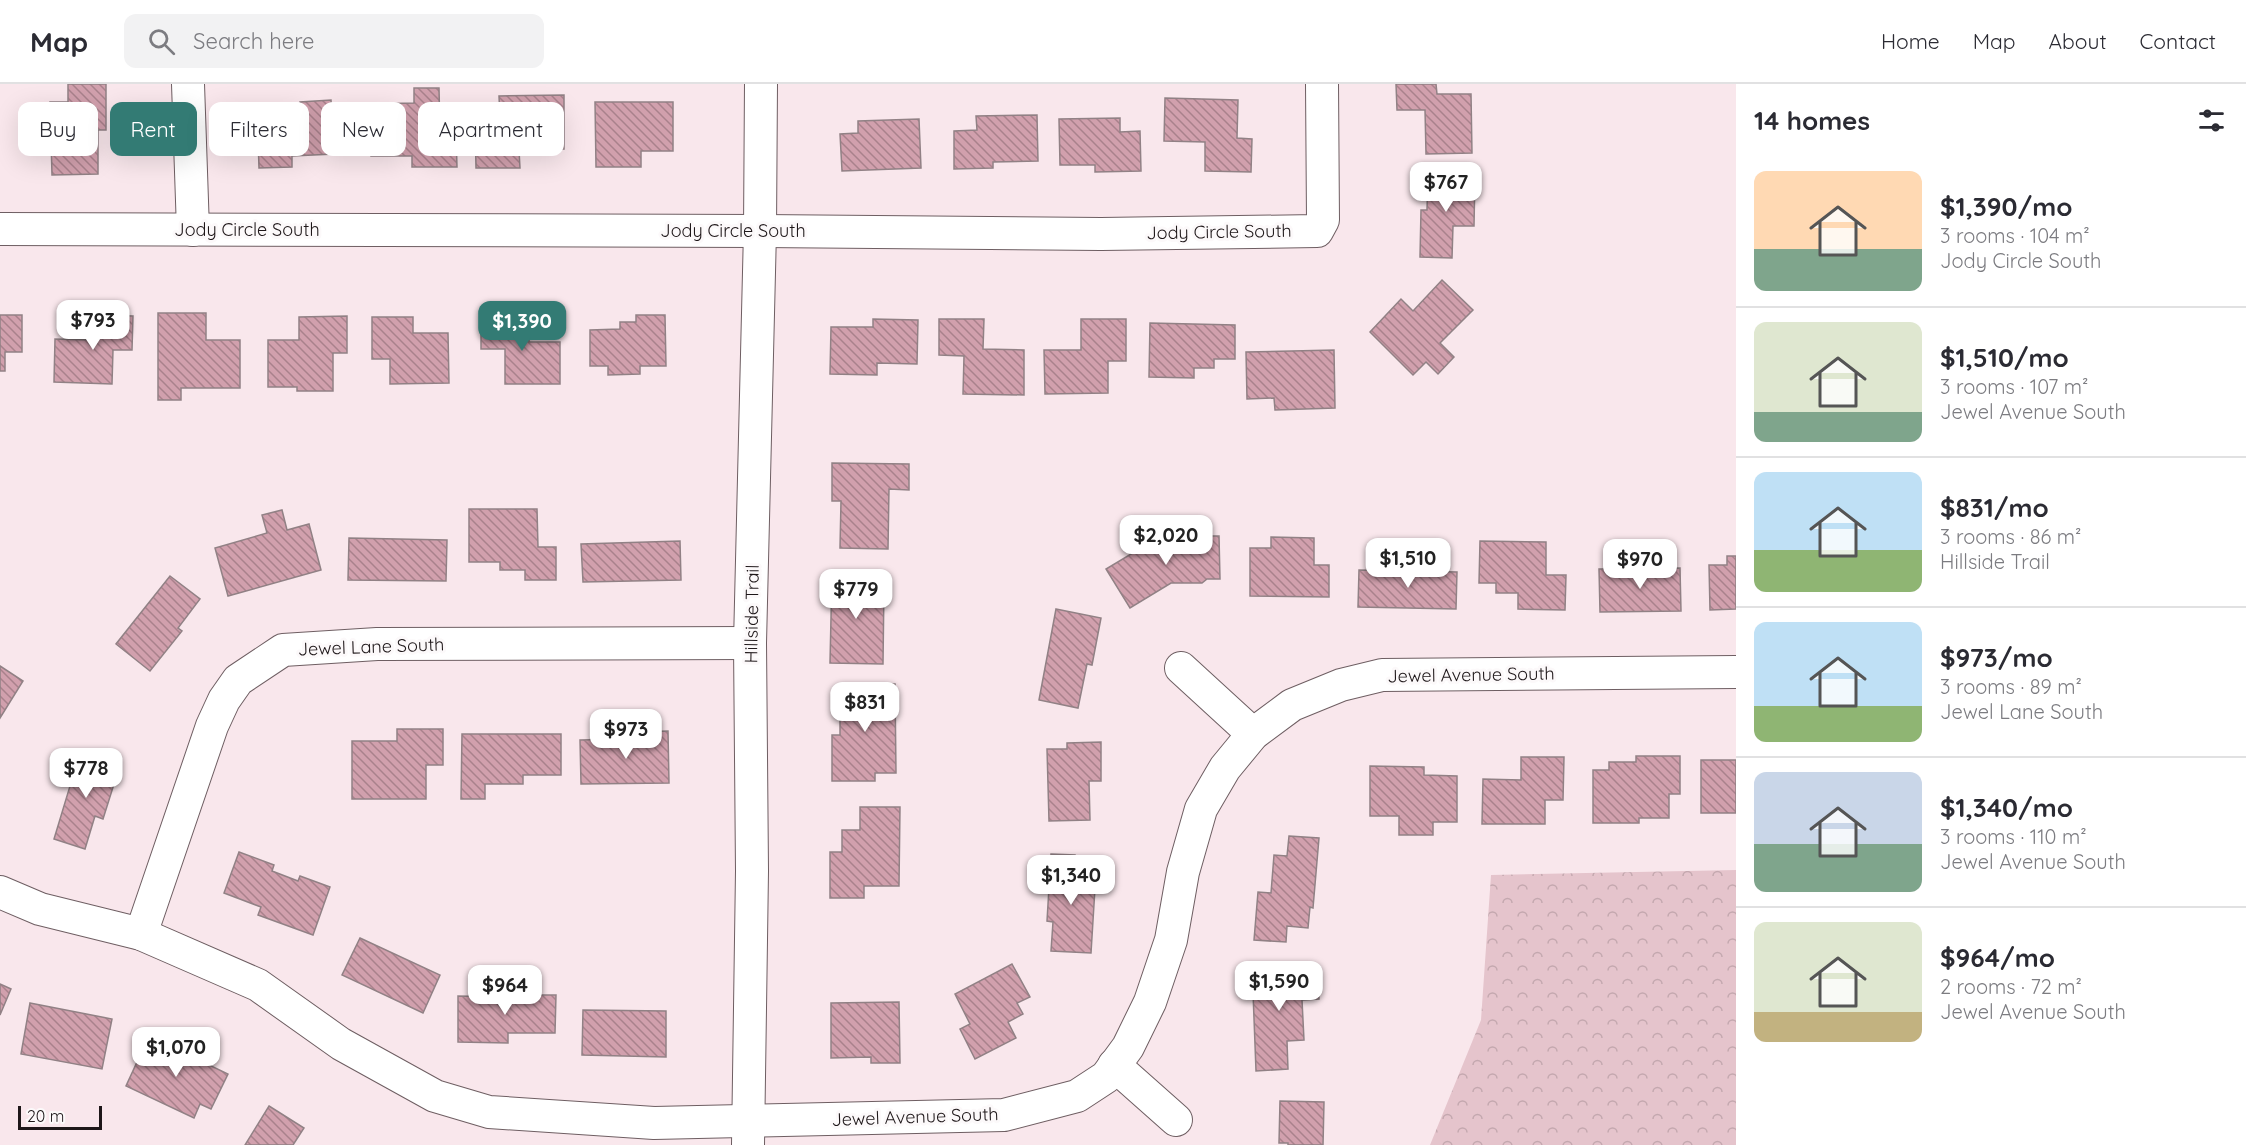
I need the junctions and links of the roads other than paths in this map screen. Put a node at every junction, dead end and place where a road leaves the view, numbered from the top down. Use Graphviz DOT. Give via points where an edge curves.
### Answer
graph roads {
  1 [pos="188,84"];
  2 [pos="761,84"];
  3 [pos="1322,84"];
  4 [pos="0,229"];
  5 [pos="193,230"];
  6 [pos="760,231"];
  7 [pos="750,643"];
  8 [pos="1181,668"];
  9 [pos="1736,672"];
  10 [pos="1253,734"];
  11 [pos="0,892"];
  12 [pos="141,934"];
  13 [pos="1114,1065"];
  14 [pos="1176,1120"];
  15 [pos="748,1133"];
  1 -- 5 [label="street"];
  2 -- 6 [label="street, Hillside Trail"];
  3 -- 6 [label="street, Jody Circle South" via="1323,220 1317,231"];
  4 -- 5 [label="street, Jody Circle South"];
  5 -- 6 [label="street, Jody Circle South"];
  6 -- 7 [label="street, Hillside Trail"];
  7 -- 12 [label="street, Jewel Lane South" via="377,644 283,650 238,680 224,700"];
  7 -- 15 [label="street, Hillside Trail"];
  8 -- 10 [label="street"];
  9 -- 10 [label="street, Jewel Avenue South" via="1382,675 1341,685 1292,705"];
  10 -- 13 [label="street, Jewel Avenue South" via="1225,768 1201,809 1183,872 1171,940 1150,1002 1128,1047"];
  11 -- 12 [label="street, Jewel Avenue South" via="40,909"];
  12 -- 15 [label="street, Jewel Avenue South" via="258,985 341,1044 435,1096 489,1112 654,1122"];
  13 -- 14 [label="street"];
  13 -- 15 [label="street, Jewel Avenue South" via="1106,1077 1077,1096 1004,1115"];
}
